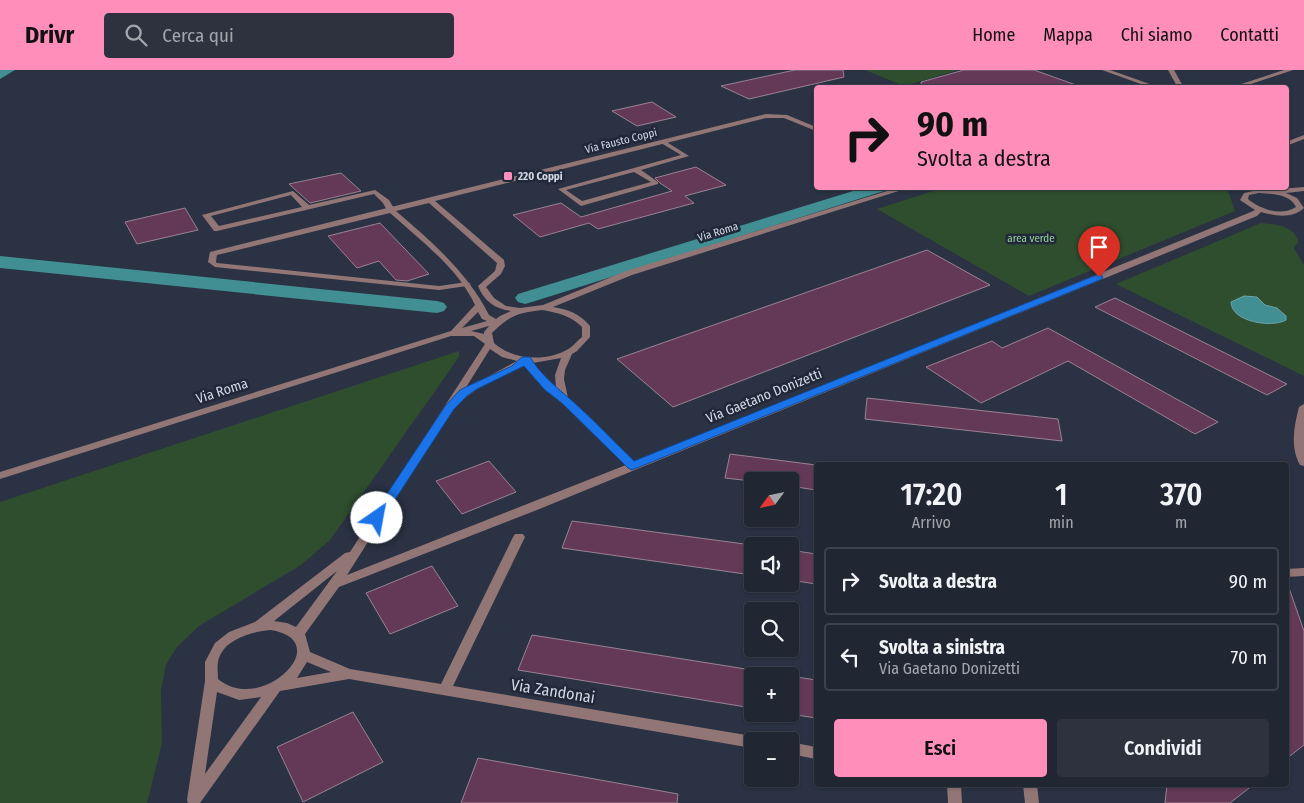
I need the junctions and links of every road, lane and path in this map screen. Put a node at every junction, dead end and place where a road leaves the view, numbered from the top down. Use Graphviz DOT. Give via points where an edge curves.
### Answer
graph roads {
  1 [pos="1105,70"];
  2 [pos="1171,70"];
  3 [pos="1290,70"];
  4 [pos="1150,85"];
  5 [pos="1179,85"];
  6 [pos="1241,85"];
  7 [pos="814,129"];
  8 [pos="1304,137"];
  9 [pos="664,142"];
  10 [pos="1289,143"];
  11 [pos="635,169"];
  12 [pos="1289,189"];
  13 [pos="1304,189"];
  14 [pos="897,190"];
  15 [pos="1254,190"];
  16 [pos="1261,190"];
  17 [pos="1282,190"];
  18 [pos="1271,192"];
  19 [pos="430,200"];
  20 [pos="307,208"];
  21 [pos="1260,209"];
  22 [pos="391,210"];
  23 [pos="1292,213"];
  24 [pos="1301,217"];
  25 [pos="467,284"];
  26 [pos="480,305"];
  27 [pos="544,307"];
  28 [pos="524,309"];
  29 [pos="495,322"];
  30 [pos="453,333"];
  31 [pos="490,343"];
  32 [pos="568,353"];
  33 [pos="526,359"];
  34 [pos="566,401"];
  35 [pos="450,407"];
  36 [pos="1304,407"];
  37 [pos="1304,463"];
  38 [pos="632,466"];
  39 [pos="0,476"];
  40 [pos="519,537"];
  41 [pos="355,551"];
  42 [pos="1304,572"];
  43 [pos="1289,573"];
  44 [pos="334,584"];
  45 [pos="260,625"];
  46 [pos="298,634"];
  47 [pos="304,655"];
  48 [pos="348,674"];
  49 [pos="212,681"];
  50 [pos="276,686"];
  51 [pos="444,691"];
  52 [pos="744,741"];
  53 [pos="799,750"];
  54 [pos="814,753"];
  55 [pos="954,787"];
  56 [pos="1030,787"];
  57 [pos="193,801"];
  58 [pos="955,803"];
  59 [pos="1032,803"];
  1 -- 4 [label="street"];
  2 -- 5 [label="street"];
  3 -- 6 [label="street"];
  7 -- 9 [label="street, Via Fausto Coppi" via="776,115"];
  8 -- 10 [label="street"];
  9 -- 11 [label="street" via="686,156"];
  9 -- 19 [label="street, Via Fausto Coppi"];
  11 -- 11 [label="street" via="589,182 561,189 581,204 656,183"];
  12 -- 13 [label="street"];
  14 -- 27 [label="street, Via Roma" via="629,273"];
  15 -- 21 [label="street" via="1246,194 1244,200"];
  16 -- 18 [label="street"];
  17 -- 18 [label="street"];
  18 -- 23 [label="street" via="1297,202 1300,208"];
  19 -- 22 [label="street, Via Fausto Coppi"];
  19 -- 28 [label="street" via="500,262 500,270 482,286 484,293 500,307"];
  20 -- 20 [label="street" via="217,229 206,215 293,193"];
  20 -- 22 [label="street" via="375,192"];
  21 -- 23 [label="street"];
  21 -- 38 [label="street, Via Gaetano Donizetti"];
  22 -- 25 [label="street"];
  22 -- 25 [label="street" via="213,254 212,262 215,265 439,288"];
  23 -- 24 [label="street"];
  25 -- 26 [label="street"];
  26 -- 29 [label="street" via="485,317"];
  26 -- 30 [label="street"];
  27 -- 28 [label="street"];
  27 -- 32 [label="street" via="572,313 582,319 587,328 587,336 581,345"];
  28 -- 29 [label="street, Via Roma"];
  29 -- 30 [label="street, Via Roma"];
  29 -- 31 [label="street" via="488,332"];
  30 -- 31 [label="street, Via Roma" via="473,333"];
  30 -- 39 [label="street, Via Roma"];
  31 -- 33 [label="street, Via Roma" via="498,351"];
  31 -- 35 [label="street"];
  32 -- 33 [label="street" via="545,359"];
  32 -- 34 [label="street" via="559,371 558,386"];
  33 -- 34 [label="street" via="549,388"];
  33 -- 35 [label="street" via="515,368 464,393"];
  34 -- 38 [label="street"];
  35 -- 41 [label="street"];
  36 -- 37 [label="street" via="1297,431"];
  38 -- 44 [label="street, Via Gaetano Donizetti"];
  40 -- 51 [label="street"];
  41 -- 44 [label="street"];
  41 -- 45 [label="street"];
  42 -- 43 [label="street"];
  44 -- 46 [label="street"];
  45 -- 46 [label="street" via="288,628"];
  45 -- 49 [label="street" via="230,637 215,651 209,670"];
  46 -- 47 [label="street" via="304,644"];
  47 -- 48 [label="street"];
  47 -- 50 [label="street" via="299,666"];
  48 -- 50 [label="street"];
  48 -- 51 [label="street, Via Zandonai"];
  49 -- 50 [label="street" via="219,689 231,694 246,695"];
  49 -- 57 [label="street"];
  50 -- 57 [label="street"];
  51 -- 52 [label="street, Via Zandonai"];
  53 -- 54 [label="street"];
  55 -- 58 [label="street"];
  56 -- 59 [label="street"];
}
